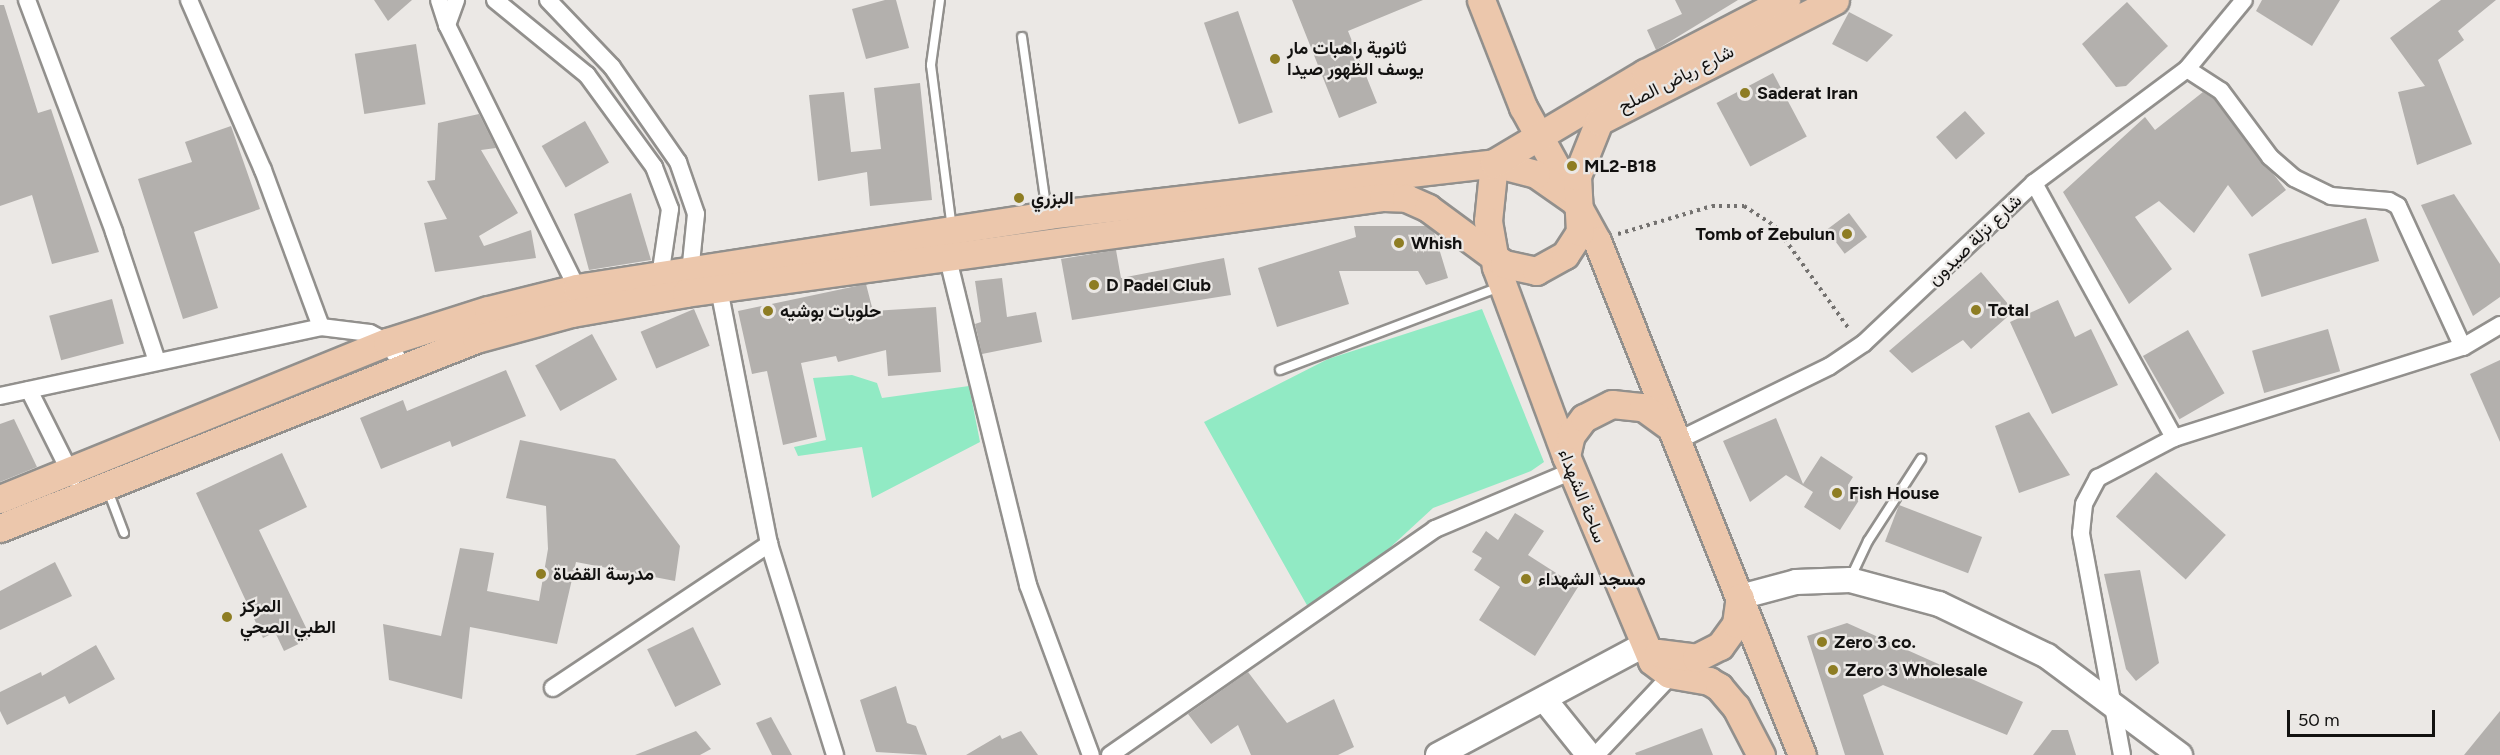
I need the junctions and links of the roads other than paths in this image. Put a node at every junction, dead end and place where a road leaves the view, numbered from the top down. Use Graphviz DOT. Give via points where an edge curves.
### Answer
graph roads {
  1 [pos="27,0"];
  2 [pos="189,0"];
  3 [pos="439,0"];
  4 [pos="456,0"];
  5 [pos="495,0"];
  6 [pos="548,0"];
  7 [pos="940,0"];
  8 [pos="1481,0"];
  9 [pos="1786,0"];
  10 [pos="1835,0"];
  11 [pos="2244,0"];
  12 [pos="447,25"];
  13 [pos="1022,37"];
  14 [pos="2187,69"];
  15 [pos="1523,107"];
  16 [pos="1541,133"];
  17 [pos="1505,157"];
  18 [pos="2034,183"];
  19 [pos="1381,186"];
  20 [pos="1579,206"];
  21 [pos="1047,215"];
  22 [pos="953,230"];
  23 [pos="1493,256"];
  24 [pos="948,259"];
  25 [pos="690,273"];
  26 [pos="660,277"];
  27 [pos="1503,286"];
  28 [pos="577,288"];
  29 [pos="718,289"];
  30 [pos="2500,325"];
  31 [pos="321,327"];
  32 [pos="387,342"];
  33 [pos="2463,347"];
  34 [pos="157,361"];
  35 [pos="403,368"];
  36 [pos="1280,370"];
  37 [pos="29,390"];
  38 [pos="0,396"];
  39 [pos="1674,434"];
  40 [pos="2174,438"];
  41 [pos="1921,459"];
  42 [pos="1569,464"];
  43 [pos="68,471"];
  44 [pos="94,489"];
  45 [pos="0,499"];
  46 [pos="0,528"];
  47 [pos="124,533"];
  48 [pos="769,544"];
  49 [pos="1850,580"];
  50 [pos="1740,597"];
  51 [pos="1644,645"];
  52 [pos="1678,667"];
  53 [pos="554,688"];
  54 [pos="1544,699"];
  55 [pos="2117,711"];
  56 [pos="1801,751"];
  57 [pos="1760,752"];
  58 [pos="835,755"];
  59 [pos="1091,755"];
  60 [pos="1110,755"];
  61 [pos="1438,755"];
  62 [pos="1589,755"];
  63 [pos="1596,755"];
  64 [pos="2122,755"];
  65 [pos="2180,755"];
  1 -- 34 [label="street" via="114,232"];
  2 -- 31 [label="street" via="263,170"];
  3 -- 12 [label="street"];
  4 -- 12 [label="street"];
  5 -- 26 [label="street" via="587,75 654,167 670,209"];
  6 -- 25 [label="street" via="612,67 678,162 696,213"];
  7 -- 22 [label="lane" via="931,65"];
  8 -- 15 [label="main road"];
  9 -- 16 [label="main road, شارع رياض الصلح"];
  10 -- 20 [label="main road, شارع رياض الصلح" via="1605,117 1590,136 1579,166"];
  11 -- 14 [label="street, شارع نزلة صيدون"];
  12 -- 28 [label="street"];
  13 -- 21 [label="lane"];
  14 -- 18 [label="street, شارع نزلة صيدون"];
  14 -- 33 [label="street" via="2221,91 2270,157 2294,178 2331,196 2389,201 2398,206"];
  15 -- 16 [label="main road"];
  15 -- 17 [label="main road, ساحة الشهداء"];
  16 -- 17 [label="main road"];
  16 -- 20 [label="main road"];
  17 -- 19 [label="main road"];
  17 -- 20 [label="main road" via="1545,179"];
  17 -- 23 [label="main road, ساحة الشهداء" via="1488,210"];
  18 -- 39 [label="street, شارع نزلة صيدون" via="1864,343 1830,366"];
  18 -- 40 [label="street"];
  19 -- 21 [label="main road"];
  19 -- 23 [label="main road" via="1428,208"];
  19 -- 24 [label="main road"];
  20 -- 23 [label="main road" via="1580,232 1565,255 1547,267 1524,272"];
  20 -- 39 [label="main road" via="1597,241"];
  21 -- 22 [label="main road"];
  22 -- 25 [label="main road"];
  23 -- 27 [label="main road, ساحة الشهداء"];
  24 -- 29 [label="main road"];
  24 -- 59 [label="street" via="1028,585"];
  25 -- 26 [label="main road"];
  26 -- 28 [label="main road"];
  27 -- 36 [label="lane"];
  27 -- 42 [label="main road, ساحة الشهداء"];
  28 -- 32 [label="main road" via="488,310"];
  29 -- 35 [label="main road" via="521,325"];
  29 -- 48 [label="street"];
  30 -- 33 [label="street"];
  31 -- 32 [label="street" via="356,328"];
  31 -- 34 [label="street"];
  32 -- 35 [label="street"];
  32 -- 43 [label="main road"];
  33 -- 40 [label="street"];
  34 -- 37 [label="street"];
  35 -- 44 [label="main road"];
  37 -- 38 [label="street"];
  37 -- 43 [label="street"];
  39 -- 42 [label="main road" via="1643,407 1612,404 1584,418 1571,435"];
  39 -- 50 [label="main road"];
  40 -- 55 [label="street" via="2098,478 2084,504 2083,550"];
  41 -- 49 [label="lane" via="1868,541"];
  42 -- 51 [label="main road, ساحة الشهداء"];
  42 -- 60 [label="street" via="1435,529"];
  43 -- 44 [label="street"];
  43 -- 45 [label="main road"];
  44 -- 46 [label="main road"];
  44 -- 47 [label="lane"];
  48 -- 53 [label="street"];
  48 -- 58 [label="street"];
  49 -- 50 [label="street" via="1796,582"];
  49 -- 55 [label="street" via="1895,589 2002,632 2076,675"];
  50 -- 52 [label="main road" via="1730,636 1709,653"];
  50 -- 56 [label="main road"];
  51 -- 52 [label="main road, ساحة الشهداء" via="1659,668"];
  51 -- 54 [label="street"];
  52 -- 57 [label="main road, ساحة الشهداء" via="1719,687 1736,706"];
  52 -- 63 [label="street"];
  54 -- 61 [label="street"];
  54 -- 62 [label="street"];
  55 -- 64 [label="street"];
  55 -- 65 [label="street"];
}
